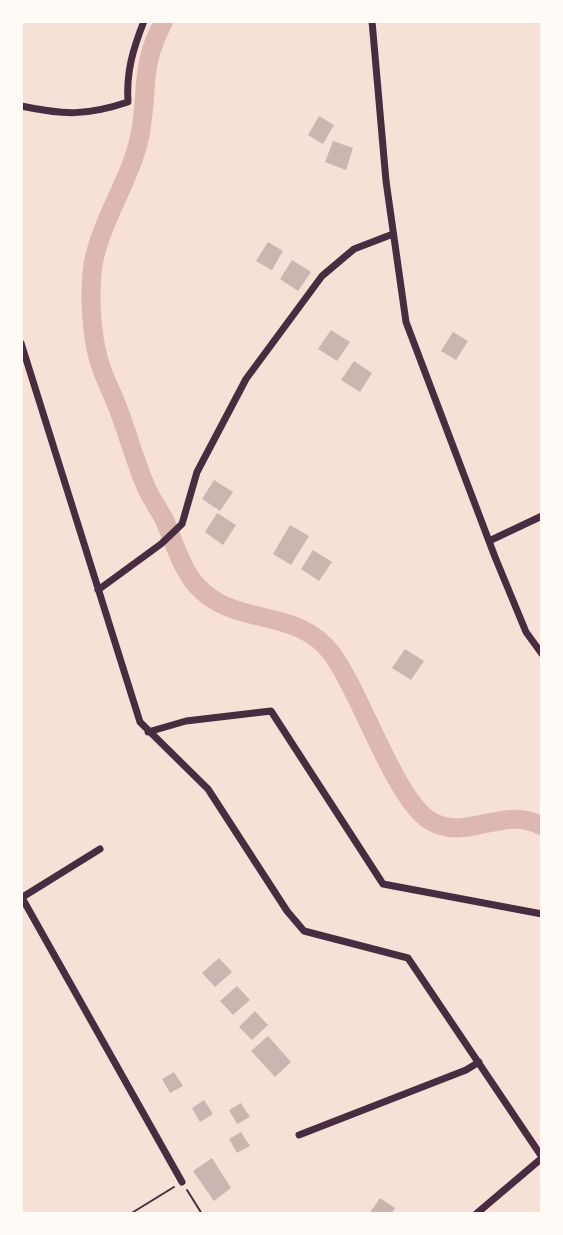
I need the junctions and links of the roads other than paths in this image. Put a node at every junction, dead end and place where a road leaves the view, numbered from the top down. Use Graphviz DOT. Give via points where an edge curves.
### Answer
graph roads {
  1 [pos="145,21"];
  2 [pos="372,21"];
  3 [pos="21,106"];
  4 [pos="393,234"];
  5 [pos="21,342"];
  6 [pos="542,516"];
  7 [pos="489,541"];
  8 [pos="98,590"];
  9 [pos="542,654"];
  10 [pos="148,732"];
  11 [pos="100,849"];
  12 [pos="21,897"];
  13 [pos="542,914"];
  14 [pos="478,1062"];
  15 [pos="299,1135"];
  16 [pos="542,1158"];
  17 [pos="182,1182"];
  18 [pos="476,1214"];
  1 -- 3 [label="street" via="126,79 128,102 69,115"];
  2 -- 4 [label="street"];
  4 -- 7 [label="street" via="407,321"];
  4 -- 8 [label="street" via="354,249 322,276 246,379 197,472 183,524"];
  5 -- 8 [label="street"];
  6 -- 7 [label="street"];
  7 -- 9 [label="street" via="526,632"];
  8 -- 10 [label="street" via="127,684"];
  10 -- 13 [label="street" via="186,721 271,710 383,884"];
  10 -- 14 [label="street" via="208,789 304,931 408,958"];
  11 -- 12 [label="street"];
  12 -- 17 [label="street"];
  14 -- 15 [label="street"];
  14 -- 16 [label="street"];
  16 -- 18 [label="street"];
}
